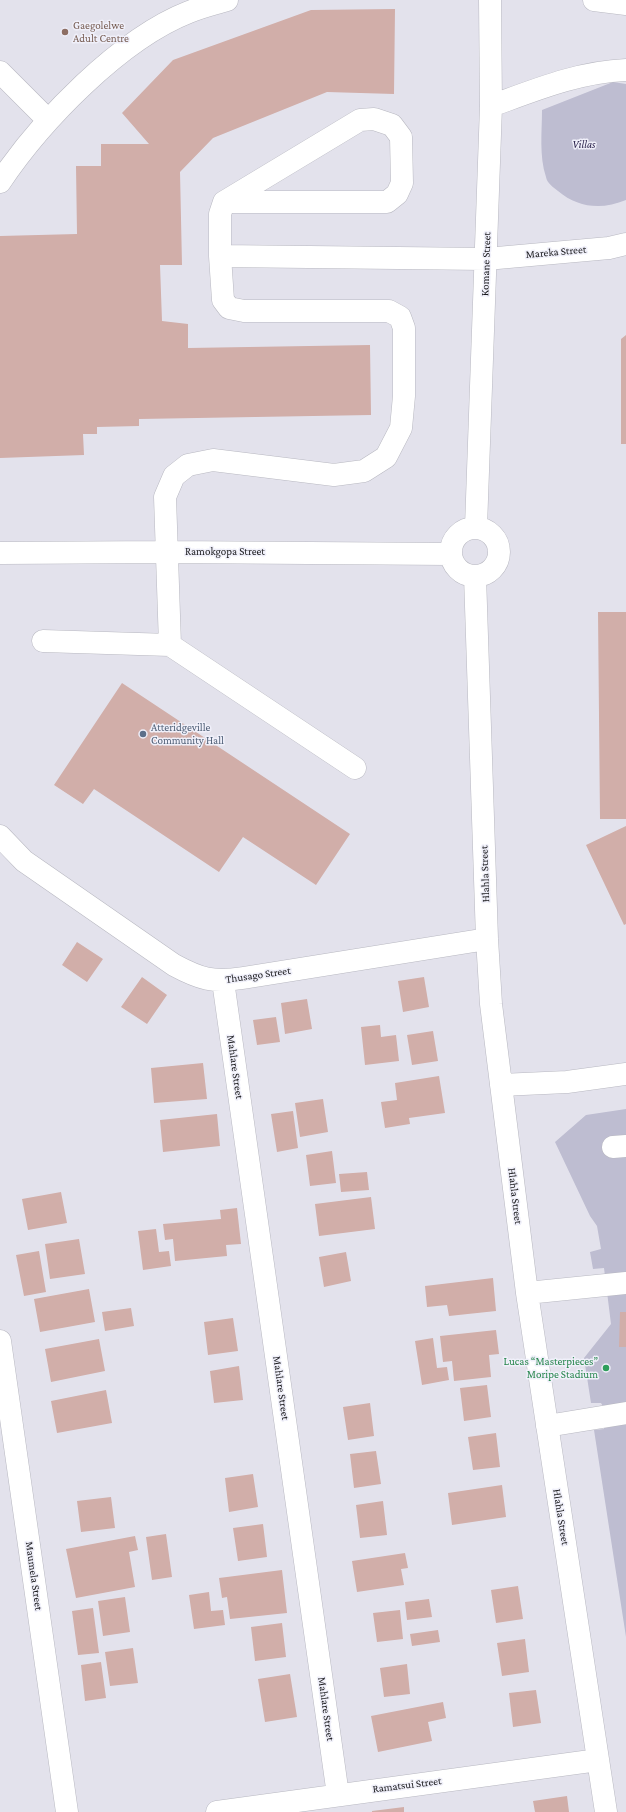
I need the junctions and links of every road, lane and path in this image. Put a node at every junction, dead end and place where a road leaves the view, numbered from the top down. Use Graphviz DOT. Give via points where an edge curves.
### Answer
graph roads {
  1 [pos="227,0"];
  2 [pos="490,0"];
  3 [pos="594,0"];
  4 [pos="626,4"];
  5 [pos="626,70"];
  6 [pos="0,72"];
  7 [pos="491,106"];
  8 [pos="48,120"];
  9 [pos="0,182"];
  10 [pos="224,202"];
  11 [pos="626,244"];
  12 [pos="220,256"];
  13 [pos="486,258"];
  14 [pos="476,528"];
  15 [pos="167,552"];
  16 [pos="0,553"];
  17 [pos="451,554"];
  18 [pos="475,576"];
  19 [pos="43,641"];
  20 [pos="170,645"];
  21 [pos="355,768"];
  22 [pos="0,836"];
  23 [pos="487,939"];
  24 [pos="223,981"];
  25 [pos="626,1074"];
  26 [pos="501,1085"];
  27 [pos="626,1283"];
  28 [pos="527,1293"];
  29 [pos="0,1341"];
  30 [pos="626,1413"];
  31 [pos="547,1426"];
  32 [pos="598,1760"];
  33 [pos="338,1795"];
  34 [pos="67,1812"];
  35 [pos="217,1812"];
  36 [pos="606,1812"];
  1 -- 8 [label="street" via="188,12 156,29 119,54"];
  2 -- 7 [label="street, Komane Street"];
  3 -- 4 [label="street"];
  5 -- 7 [label="street" via="575,77"];
  6 -- 8 [label="street"];
  7 -- 13 [label="street, Komane Street"];
  8 -- 9 [label="street"];
  10 -- 10 [label="street" via="388,202 397,194 402,183 401,137 392,125 374,119 360,120"];
  10 -- 12 [label="street" via="220,214"];
  11 -- 13 [label="street, Mareka Street" via="608,248"];
  12 -- 13 [label="street, Mareka Street"];
  12 -- 15 [label="street" via="223,300 229,308 244,311 389,312 400,317 404,328 404,396 401,428 386,457 364,471 334,475 213,460 188,465 174,476 165,497"];
  13 -- 14 [label="street, Komane Street"];
  14 -- 17 [label="street" via="469,528 453,540"];
  14 -- 18 [label="street" via="491,534 499,548 496,564 491,570"];
  15 -- 16 [label="street, Ramokgopa Street"];
  15 -- 17 [label="street, Ramokgopa Street"];
  15 -- 20 [label="street"];
  17 -- 18 [label="street" via="458,569"];
  18 -- 23 [label="street, Hlahla Street"];
  19 -- 20 [label="street"];
  20 -- 21 [label="street"];
  22 -- 24 [label="street, Thusago Street" via="24,861 174,965 191,974"];
  23 -- 24 [label="street, Thusago Street"];
  23 -- 26 [label="street, Hlahla Street" via="491,1004"];
  24 -- 33 [label="street, Mahlare Street"];
  25 -- 26 [label="street" via="567,1082"];
  26 -- 28 [label="street, Hlahla Street"];
  27 -- 28 [label="street"];
  28 -- 31 [label="street, Hlahla Street"];
  29 -- 34 [label="street, Maumela Street"];
  30 -- 31 [label="street"];
  31 -- 32 [label="street, Hlahla Street"];
  32 -- 33 [label="street, Ramatsui Street"];
  32 -- 36 [label="street, Hlahla Street"];
  33 -- 35 [label="street, Ramatsui Street"];
}
